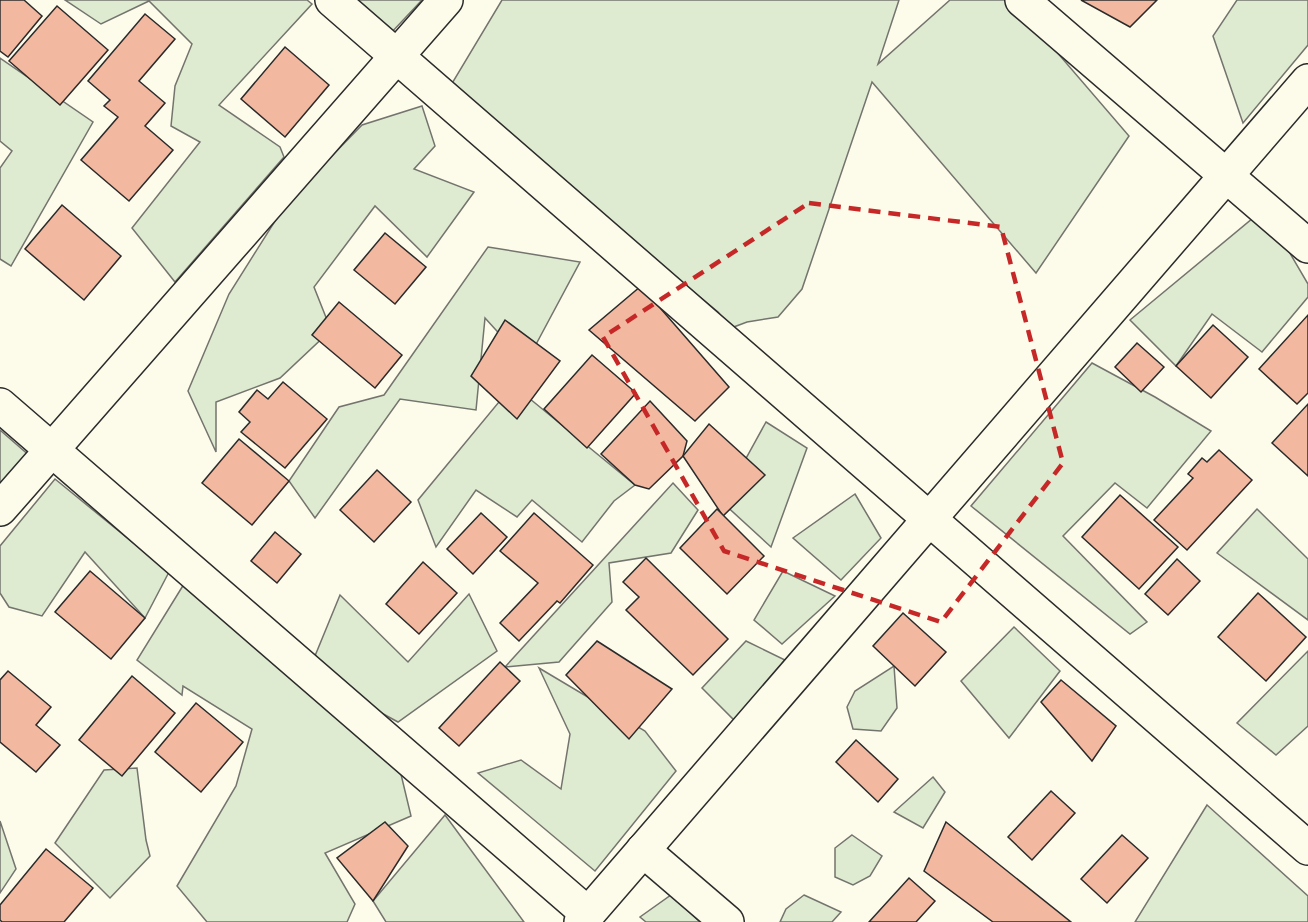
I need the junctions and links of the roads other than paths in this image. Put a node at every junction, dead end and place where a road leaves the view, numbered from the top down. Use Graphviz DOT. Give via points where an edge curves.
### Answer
graph roads {
  1 [pos="332,0"];
  2 [pos="446,0"];
  3 [pos="1022,0"];
  4 [pos="396,57"];
  5 [pos="1308,81"];
  6 [pos="1226,176"];
  7 [pos="1308,246"];
  8 [pos="0,405"];
  9 [pos="52,451"];
  10 [pos="0,509"];
  11 [pos="929,519"];
  12 [pos="1308,848"];
  13 [pos="643,850"];
  14 [pos="584,918"];
  15 [pos="728,922"];
  1 -- 4 [label="street"];
  2 -- 4 [label="street"];
  3 -- 6 [label="street"];
  4 -- 9 [label="street"];
  4 -- 11 [label="street"];
  5 -- 6 [label="street"];
  6 -- 7 [label="street"];
  6 -- 11 [label="street"];
  8 -- 9 [label="street"];
  9 -- 10 [label="street"];
  9 -- 14 [label="street"];
  11 -- 12 [label="street"];
  11 -- 13 [label="street"];
  13 -- 14 [label="street"];
  13 -- 15 [label="street"];
}
